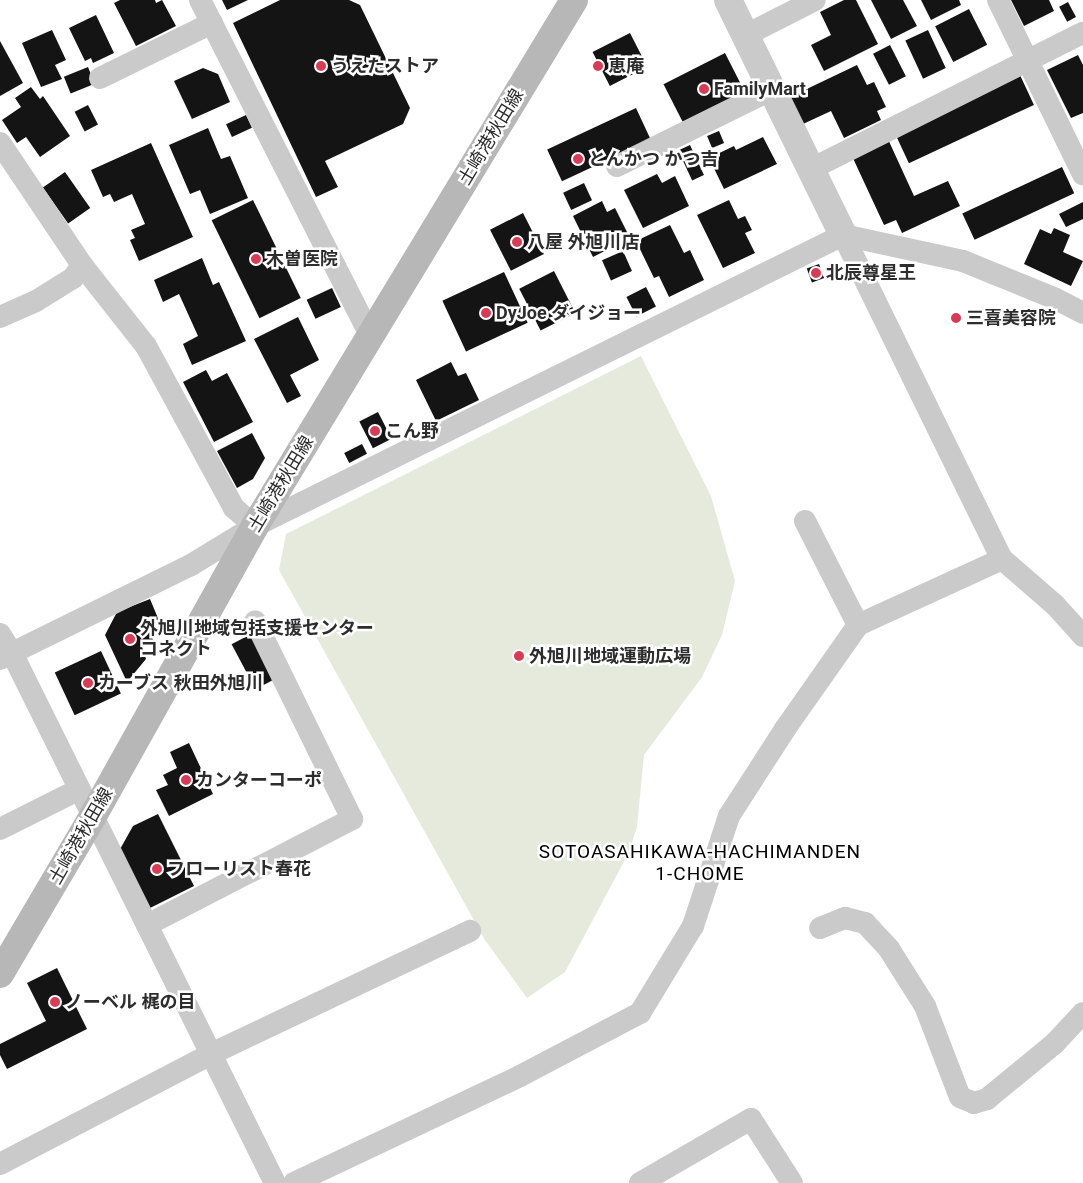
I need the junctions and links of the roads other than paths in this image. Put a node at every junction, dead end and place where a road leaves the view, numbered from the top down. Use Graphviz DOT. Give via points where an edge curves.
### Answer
graph roads {
  1 [pos="200,0"];
  2 [pos="574,0"];
  3 [pos="728,0"];
  4 [pos="815,0"];
  5 [pos="998,0"];
  6 [pos="212,23"];
  7 [pos="1083,33"];
  8 [pos="746,35"];
  9 [pos="1029,60"];
  10 [pos="100,78"];
  11 [pos="772,90"];
  12 [pos="0,144"];
  13 [pos="617,166"];
  14 [pos="811,169"];
  15 [pos="1083,174"];
  16 [pos="843,235"];
  17 [pos="82,264"];
  18 [pos="1083,314"];
  19 [pos="0,317"];
  20 [pos="371,337"];
  21 [pos="805,521"];
  22 [pos="255,526"];
  23 [pos="1002,559"];
  24 [pos="255,622"];
  25 [pos="858,624"];
  26 [pos="0,634"];
  27 [pos="1083,635"];
  28 [pos="6,656"];
  29 [pos="80,789"];
  30 [pos="93,816"];
  31 [pos="0,829"];
  32 [pos="147,925"];
  33 [pos="820,928"];
  34 [pos="470,930"];
  35 [pos="0,974"];
  36 [pos="1083,1013"];
  37 [pos="211,1054"];
  38 [pos="0,1164"];
  39 [pos="275,1183"];
  40 [pos="294,1183"];
  41 [pos="640,1183"];
  42 [pos="792,1183"];
  1 -- 6 [label="street"];
  2 -- 20 [label="main road, 土崎港秋田線"];
  3 -- 8 [label="street"];
  4 -- 8 [label="street"];
  5 -- 9 [label="street"];
  6 -- 10 [label="street"];
  6 -- 20 [label="street"];
  7 -- 9 [label="street"];
  8 -- 11 [label="street"];
  9 -- 14 [label="street"];
  9 -- 15 [label="street"];
  11 -- 13 [label="street"];
  11 -- 14 [label="street"];
  12 -- 17 [label="street"];
  14 -- 16 [label="street"];
  16 -- 18 [label="street" via="963,261 1056,299"];
  16 -- 22 [label="street"];
  16 -- 23 [label="street"];
  17 -- 19 [label="street" via="73,278 36,301"];
  17 -- 22 [label="street" via="146,346 234,508"];
  20 -- 22 [label="main road, 土崎港秋田線"];
  21 -- 25 [label="street"];
  22 -- 28 [label="street" via="191,565"];
  22 -- 30 [label="main road, 土崎港秋田線"];
  23 -- 25 [label="street"];
  23 -- 27 [label="street" via="1056,605"];
  24 -- 32 [label="street" via="352,819"];
  25 -- 40 [label="street" via="729,816 693,926 640,1013 520,1076"];
  26 -- 28 [label="street"];
  28 -- 29 [label="street"];
  29 -- 30 [label="street"];
  29 -- 31 [label="street"];
  30 -- 32 [label="street"];
  30 -- 35 [label="main road, 土崎港秋田線"];
  32 -- 37 [label="street"];
  33 -- 36 [label="street" via="845,918 865,923 889,949 926,1006 960,1097 974,1104 987,1098 1054,1044"];
  34 -- 37 [label="street"];
  37 -- 38 [label="street"];
  37 -- 39 [label="street"];
  41 -- 42 [label="street" via="751,1119"];
}
